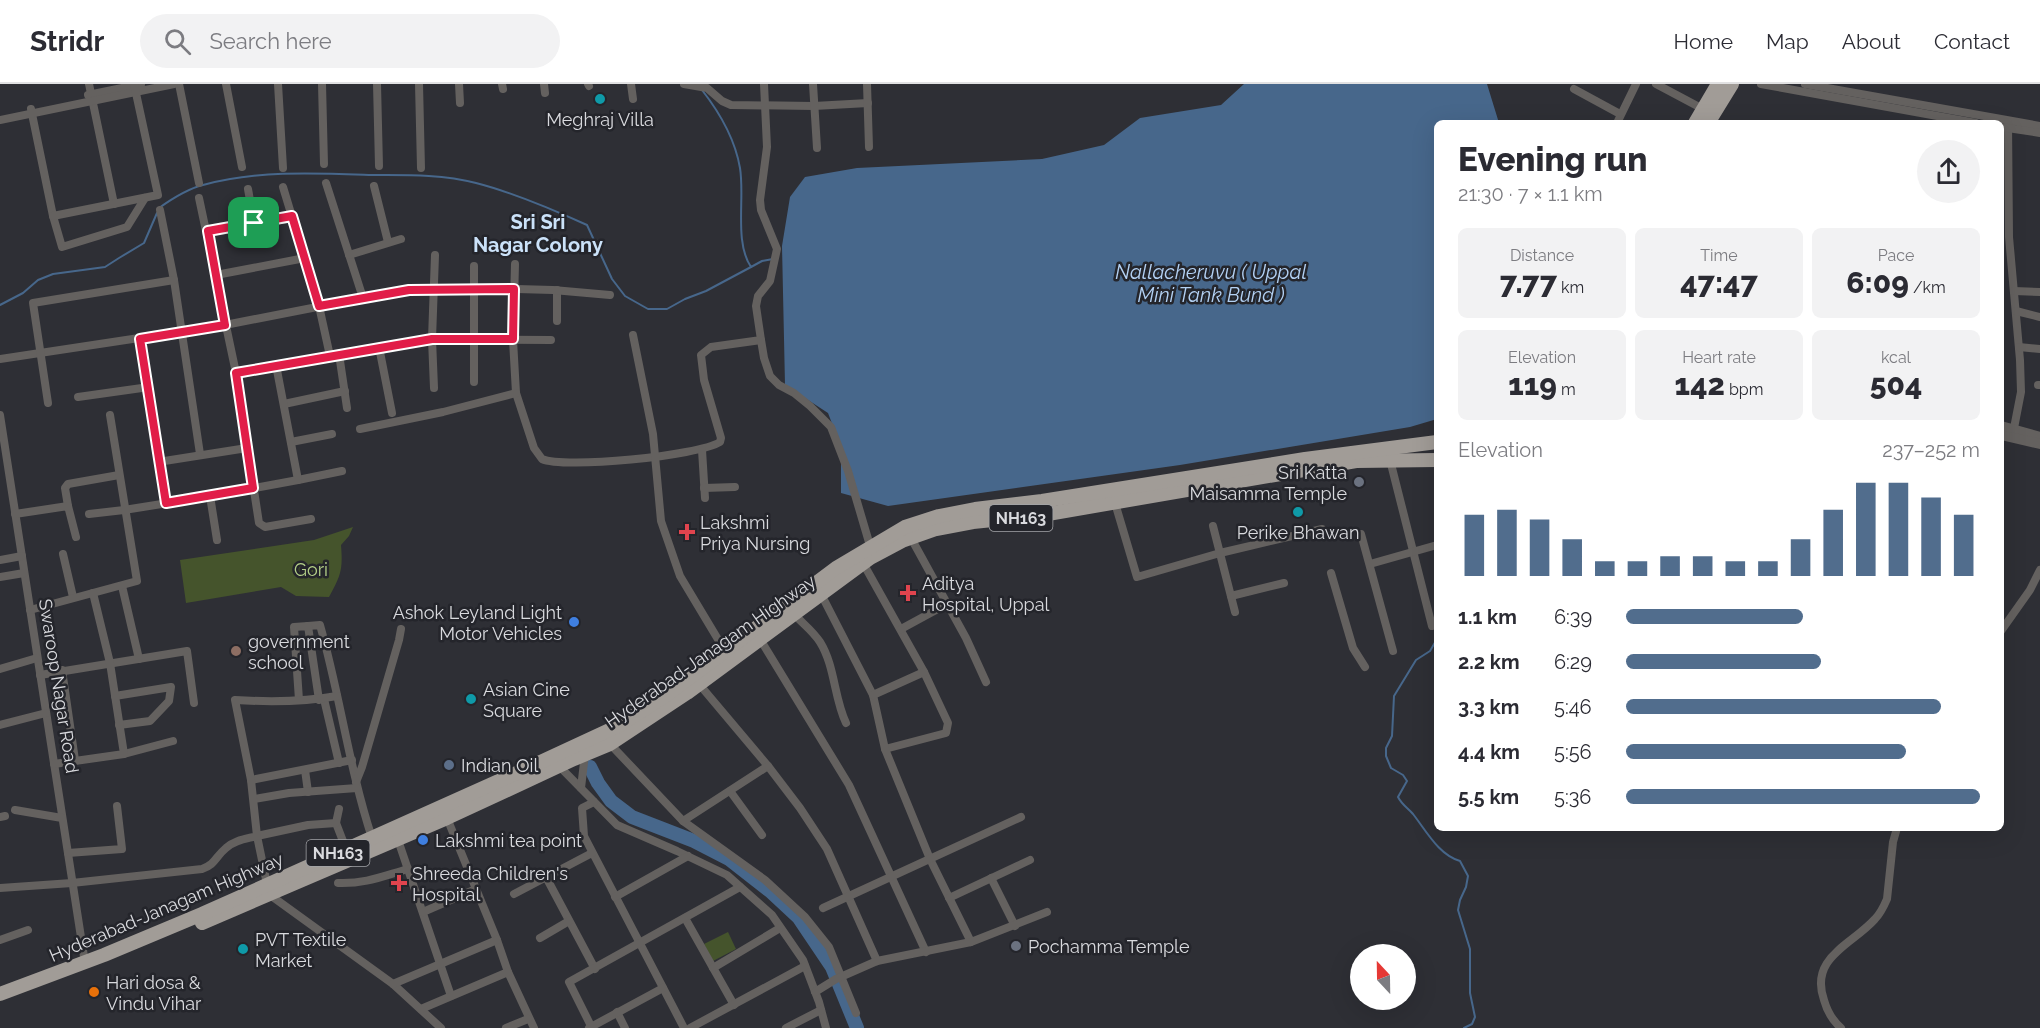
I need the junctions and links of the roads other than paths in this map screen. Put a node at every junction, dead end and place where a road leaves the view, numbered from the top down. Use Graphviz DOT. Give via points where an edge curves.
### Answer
graph roads {
  1 [pos="89,84"];
  2 [pos="174,84"];
  3 [pos="179,84"];
  4 [pos="226,84"];
  5 [pos="278,84"];
  6 [pos="322,84"];
  7 [pos="376,84"];
  8 [pos="419,84"];
  9 [pos="459,84"];
  10 [pos="631,84"];
  11 [pos="684,84"];
  12 [pos="764,84"];
  13 [pos="813,84"];
  14 [pos="867,84"];
  15 [pos="1636,84"];
  16 [pos="1656,84"];
  17 [pos="1719,84"];
  18 [pos="1732,84"];
  19 [pos="1761,84"];
  20 [pos="1805,84"];
  21 [pos="136,86"];
  22 [pos="1575,89"];
  23 [pos="93,97"];
  24 [pos="633,99"];
  25 [pos="460,103"];
  26 [pos="868,103"];
  27 [pos="814,105"];
  28 [pos="766,106"];
  29 [pos="1703,109"];
  30 [pos="32,111"];
  31 [pos="0,114"];
  32 [pos="1620,114"];
  33 [pos="0,120"];
  34 [pos="1618,120"];
  35 [pos="1697,120"];
  36 [pos="1710,120"];
  37 [pos="1959,120"];
  38 [pos="1977,120"];
  39 [pos="2006,126"];
  40 [pos="2040,126"];
  41 [pos="2040,133"];
  42 [pos="869,147"];
  43 [pos="817,148"];
  44 [pos="324,164"];
  45 [pos="378,166"];
  46 [pos="242,167"];
  47 [pos="283,168"];
  48 [pos="421,168"];
  49 [pos="199,183"];
  50 [pos="326,183"];
  51 [pos="374,186"];
  52 [pos="283,188"];
  53 [pos="248,189"];
  54 [pos="145,198"];
  55 [pos="200,198"];
  56 [pos="114,204"];
  57 [pos="160,210"];
  58 [pos="53,216"];
  59 [pos="292,216"];
  60 [pos="254,223"];
  61 [pos="208,231"];
  62 [pos="2005,238"];
  63 [pos="401,239"];
  64 [pos="388,242"];
  65 [pos="349,255"];
  66 [pos="435,255"];
  67 [pos="305,258"];
  68 [pos="2011,261"];
  69 [pos="515,264"];
  70 [pos="2004,264"];
  71 [pos="474,266"];
  72 [pos="216,275"];
  73 [pos="174,280"];
  74 [pos="474,288"];
  75 [pos="434,289"];
  76 [pos="514,289"];
  77 [pos="557,290"];
  78 [pos="2014,291"];
  79 [pos="2040,292"];
  80 [pos="610,295"];
  81 [pos="363,298"];
  82 [pos="319,306"];
  83 [pos="2016,311"];
  84 [pos="2040,317"];
  85 [pos="557,321"];
  86 [pos="225,325"];
  87 [pos="181,332"];
  88 [pos="633,335"];
  89 [pos="140,339"];
  90 [pos="432,339"];
  91 [pos="513,339"];
  92 [pos="473,340"];
  93 [pos="551,340"];
  94 [pos="760,340"];
  95 [pos="379,347"];
  96 [pos="2019,347"];
  97 [pos="2040,349"];
  98 [pos="40,353"];
  99 [pos="334,355"];
  100 [pos="0,359"];
  101 [pos="276,365"];
  102 [pos="236,373"];
  103 [pos="474,382"];
  104 [pos="149,387"];
  105 [pos="434,388"];
  106 [pos="345,391"];
  107 [pos="516,393"];
  108 [pos="78,397"];
  109 [pos="48,403"];
  110 [pos="284,404"];
  111 [pos="347,408"];
  112 [pos="392,413"];
  113 [pos="0,415"];
  114 [pos="110,415"];
  115 [pos="2004,426"];
  116 [pos="2014,428"];
  117 [pos="360,429"];
  118 [pos="332,434"];
  119 [pos="2004,436"];
  120 [pos="2040,437"];
  121 [pos="291,442"];
  122 [pos="1434,442"];
  123 [pos="2040,444"];
  124 [pos="247,448"];
  125 [pos="702,450"];
  126 [pos="200,454"];
  127 [pos="655,458"];
  128 [pos="1390,460"];
  129 [pos="1434,460"];
  130 [pos="158,462"];
  131 [pos="342,471"];
  132 [pos="119,475"];
  133 [pos="298,480"];
  134 [pos="11,483"];
  135 [pos="0,484"];
  136 [pos="735,487"];
  137 [pos="253,488"];
  138 [pos="210,496"];
  139 [pos="166,503"];
  140 [pos="1115,503"];
  141 [pos="68,506"];
  142 [pos="124,510"];
  143 [pos="15,514"];
  144 [pos="89,514"];
  145 [pos="311,519"];
  146 [pos="1213,526"];
  147 [pos="1322,529"];
  148 [pos="1361,534"];
  149 [pos="76,537"];
  150 [pos="911,538"];
  151 [pos="217,540"];
  152 [pos="1434,546"];
  153 [pos="1413,552"];
  154 [pos="63,554"];
  155 [pos="1220,554"];
  156 [pos="869,555"];
  157 [pos="22,556"];
  158 [pos="0,560"];
  159 [pos="1370,564"];
  160 [pos="2040,570"];
  161 [pos="24,573"];
  162 [pos="1331,573"];
  163 [pos="0,578"];
  164 [pos="1284,583"];
  165 [pos="122,586"];
  166 [pos="93,593"];
  167 [pos="821,594"];
  168 [pos="1231,596"];
  169 [pos="74,597"];
  170 [pos="948,604"];
  171 [pos="30,610"];
  172 [pos="1235,612"];
  173 [pos="794,614"];
  174 [pos="308,626"];
  175 [pos="1432,626"];
  176 [pos="2004,628"];
  177 [pos="401,629"];
  178 [pos="901,629"];
  179 [pos="760,639"];
  180 [pos="725,651"];
  181 [pos="1394,651"];
  182 [pos="38,658"];
  183 [pos="139,659"];
  184 [pos="110,663"];
  185 [pos="1365,667"];
  186 [pos="0,669"];
  187 [pos="62,670"];
  188 [pos="924,672"];
  189 [pos="40,675"];
  190 [pos="986,682"];
  191 [pos="699,684"];
  192 [pos="873,695"];
  193 [pos="115,696"];
  194 [pos="337,696"];
  195 [pos="322,699"];
  196 [pos="299,700"];
  197 [pos="194,704"];
  198 [pos="46,713"];
  199 [pos="846,723"];
  200 [pos="0,725"];
  201 [pos="119,725"];
  202 [pos="173,741"];
  203 [pos="610,744"];
  204 [pos="885,749"];
  205 [pos="123,754"];
  206 [pos="585,754"];
  207 [pos="75,760"];
  208 [pos="352,760"];
  209 [pos="339,762"];
  210 [pos="54,764"];
  211 [pos="559,766"];
  212 [pos="768,766"];
  213 [pos="305,770"];
  214 [pos="251,780"];
  215 [pos="356,785"];
  216 [pos="581,788"];
  217 [pos="730,791"];
  218 [pos="308,792"];
  219 [pos="254,799"];
  220 [pos="594,802"];
  221 [pos="117,806"];
  222 [pos="339,809"];
  223 [pos="15,810"];
  224 [pos="1021,816"];
  225 [pos="62,818"];
  226 [pos="447,818"];
  227 [pos="683,821"];
  228 [pos="336,823"];
  229 [pos="1896,831"];
  230 [pos="762,835"];
  231 [pos="257,836"];
  232 [pos="372,837"];
  233 [pos="398,840"];
  234 [pos="346,849"];
  235 [pos="68,853"];
  236 [pos="592,853"];
  237 [pos="688,856"];
  238 [pos="930,859"];
  239 [pos="1030,860"];
  240 [pos="408,864"];
  241 [pos="546,877"];
  242 [pos="891,877"];
  243 [pos="991,878"];
  244 [pos="72,883"];
  245 [pos="338,883"];
  246 [pos="740,887"];
  247 [pos="0,888"];
  248 [pos="476,889"];
  249 [pos="268,890"];
  250 [pos="514,894"];
  251 [pos="615,897"];
  252 [pos="849,897"];
  253 [pos="949,898"];
  254 [pos="823,908"];
  255 [pos="423,912"];
  256 [pos="1047,912"];
  257 [pos="685,918"];
  258 [pos="569,921"];
  259 [pos="1015,926"];
  260 [pos="780,928"];
  261 [pos="28,930"];
  262 [pos="540,938"];
  263 [pos="0,940"];
  264 [pos="497,940"];
  265 [pos="970,942"];
  266 [pos="639,944"];
  267 [pos="926,952"];
  268 [pos="877,961"];
  269 [pos="85,963"];
  270 [pos="440,964"];
  271 [pos="805,966"];
  272 [pos="713,968"];
  273 [pos="595,969"];
  274 [pos="508,972"];
  275 [pos="841,977"];
  276 [pos="393,984"];
  277 [pos="663,988"];
  278 [pos="815,992"];
  279 [pos="0,994"];
  280 [pos="451,996"];
  281 [pos="0,1004"];
  282 [pos="734,1005"];
  283 [pos="421,1009"];
  284 [pos="821,1010"];
  285 [pos="616,1012"];
  286 [pos="856,1013"];
  287 [pos="528,1019"];
  288 [pos="590,1027"];
  289 [pos="441,1028"];
  290 [pos="506,1028"];
  291 [pos="534,1028"];
  292 [pos="625,1028"];
  293 [pos="684,1028"];
  294 [pos="690,1028"];
  295 [pos="786,1028"];
  296 [pos="826,1028"];
  297 [pos="1841,1028"];
  1 -- 23 [label="street"];
  2 -- 21 [label="street"];
  3 -- 49 [label="street"];
  4 -- 46 [label="street"];
  5 -- 47 [label="street"];
  6 -- 44 [label="street"];
  7 -- 45 [label="street"];
  8 -- 48 [label="street"];
  9 -- 25 [label="street"];
  10 -- 24 [label="street"];
  11 -- 28 [label="street" via="706,88 731,105"];
  12 -- 28 [label="street"];
  13 -- 27 [label="street"];
  14 -- 26 [label="street"];
  15 -- 32 [label="street"];
  16 -- 29 [label="street"];
  17 -- 29 [label="highway"];
  18 -- 36 [label="highway"];
  19 -- 37 [label="street"];
  20 -- 38 [label="street"];
  21 -- 23 [label="street"];
  21 -- 54 [label="street" via="158,195"];
  22 -- 32 [label="street"];
  23 -- 30 [label="street"];
  23 -- 56 [label="street"];
  26 -- 27 [label="street"];
  26 -- 42 [label="street"];
  27 -- 28 [label="street"];
  27 -- 43 [label="street"];
  28 -- 94 [label="street" via="767,161 760,200 764,221 776,243 776,255 771,278 756,306"];
  29 -- 35 [label="highway"];
  30 -- 31 [label="street"];
  30 -- 33 [label="street"];
  30 -- 58 [label="street"];
  32 -- 34 [label="street"];
  39 -- 40 [label="street"];
  39 -- 41 [label="street"];
  39 -- 62 [label="street"];
  50 -- 65 [label="street"];
  51 -- 64 [label="street"];
  52 -- 59 [label="street"];
  53 -- 60 [label="street"];
  54 -- 56 [label="street"];
  54 -- 58 [label="street" via="127,227 62,247"];
  55 -- 61 [label="street"];
  56 -- 58 [label="street"];
  57 -- 73 [label="street"];
  59 -- 60 [label="street"];
  59 -- 67 [label="street"];
  60 -- 61 [label="street"];
  61 -- 72 [label="street"];
  62 -- 68 [label="street"];
  63 -- 64 [label="street"];
  64 -- 65 [label="street"];
  65 -- 81 [label="street"];
  66 -- 75 [label="street"];
  67 -- 72 [label="street"];
  67 -- 82 [label="street"];
  68 -- 70 [label="street"];
  68 -- 78 [label="street"];
  69 -- 76 [label="street"];
  71 -- 74 [label="street"];
  72 -- 86 [label="street"];
  73 -- 87 [label="street"];
  73 -- 98 [label="street" via="33,303"];
  74 -- 75 [label="street"];
  74 -- 76 [label="street"];
  74 -- 92 [label="street"];
  75 -- 81 [label="street"];
  75 -- 90 [label="street"];
  76 -- 77 [label="street"];
  76 -- 91 [label="street"];
  77 -- 80 [label="street"];
  77 -- 85 [label="street"];
  78 -- 79 [label="street"];
  78 -- 83 [label="street"];
  81 -- 82 [label="street"];
  82 -- 86 [label="street"];
  82 -- 99 [label="street"];
  83 -- 84 [label="street"];
  83 -- 96 [label="street"];
  86 -- 87 [label="street"];
  86 -- 102 [label="street"];
  87 -- 89 [label="street"];
  87 -- 126 [label="street"];
  88 -- 127 [label="street" via="651,418"];
  89 -- 98 [label="street"];
  89 -- 104 [label="street"];
  90 -- 92 [label="street"];
  90 -- 95 [label="street"];
  90 -- 105 [label="street"];
  91 -- 92 [label="street"];
  91 -- 93 [label="street"];
  91 -- 107 [label="street"];
  92 -- 103 [label="street"];
  94 -- 125 [label="street" via="711,347 700,355 721,438 714,446"];
  94 -- 156 [label="street" via="770,376 831,427 848,471"];
  95 -- 99 [label="street"];
  95 -- 112 [label="street"];
  96 -- 97 [label="street"];
  96 -- 116 [label="street" via="2021,392"];
  98 -- 100 [label="street"];
  98 -- 109 [label="street"];
  99 -- 101 [label="street"];
  99 -- 106 [label="street"];
  101 -- 102 [label="street"];
  101 -- 110 [label="street"];
  102 -- 124 [label="street"];
  104 -- 108 [label="street"];
  104 -- 130 [label="street"];
  106 -- 110 [label="street"];
  106 -- 111 [label="street"];
  107 -- 117 [label="street"];
  107 -- 127 [label="street" via="534,448 542,459 561,463"];
  110 -- 121 [label="street"];
  113 -- 134 [label="street, Swaroop Nagar Road"];
  114 -- 132 [label="street"];
  115 -- 116 [label="street"];
  116 -- 120 [label="street"];
  118 -- 121 [label="street"];
  119 -- 123 [label="street"];
  121 -- 133 [label="street"];
  122 -- 156 [label="highway, Hyderabad-Janagam Highway / NH163" via="939,516 906,527"];
  124 -- 126 [label="street"];
  124 -- 137 [label="street"];
  125 -- 127 [label="street"];
  125 -- 136 [label="street" via="705,493"];
  126 -- 130 [label="street"];
  127 -- 180 [label="street" via="662,521 680,576"];
  128 -- 129 [label="highway, Hyderabad-Janagam Highway / NH163"];
  128 -- 140 [label="highway, Hyderabad-Janagam Highway / NH163" via="1356,461"];
  128 -- 153 [label="street"];
  130 -- 139 [label="street"];
  131 -- 133 [label="street"];
  132 -- 141 [label="street" via="66,486"];
  132 -- 142 [label="street"];
  133 -- 137 [label="street"];
  134 -- 135 [label="street"];
  134 -- 143 [label="street, Swaroop Nagar Road"];
  137 -- 138 [label="street"];
  137 -- 145 [label="street" via="262,526"];
  138 -- 139 [label="street"];
  138 -- 151 [label="street"];
  139 -- 142 [label="street"];
  140 -- 150 [label="highway, Hyderabad-Janagam Highway / NH163" via="936,528"];
  140 -- 155 [label="street" via="1137,578"];
  141 -- 143 [label="street"];
  141 -- 149 [label="street"];
  142 -- 144 [label="street"];
  142 -- 165 [label="street" via="137,581"];
  143 -- 157 [label="street, Swaroop Nagar Road"];
  146 -- 155 [label="street"];
  147 -- 155 [label="street"];
  148 -- 159 [label="street"];
  150 -- 156 [label="highway, Hyderabad-Janagam Highway / NH163"];
  150 -- 170 [label="street"];
  152 -- 153 [label="street"];
  153 -- 159 [label="street"];
  153 -- 175 [label="street"];
  154 -- 169 [label="street"];
  155 -- 168 [label="street"];
  156 -- 167 [label="highway, Hyderabad-Janagam Highway / NH163"];
  156 -- 178 [label="street"];
  156 -- 180 [label="highway, Hyderabad-Janagam Highway / NH163" via="836,568"];
  157 -- 158 [label="street"];
  157 -- 161 [label="street, Swaroop Nagar Road"];
  159 -- 181 [label="street"];
  160 -- 176 [label="street"];
  161 -- 163 [label="street"];
  161 -- 171 [label="street, Swaroop Nagar Road"];
  162 -- 185 [label="street" via="1353,648"];
  164 -- 168 [label="street"];
  165 -- 166 [label="street"];
  165 -- 183 [label="street"];
  166 -- 169 [label="street"];
  166 -- 184 [label="street"];
  167 -- 173 [label="highway, Hyderabad-Janagam Highway / NH163"];
  167 -- 192 [label="street"];
  168 -- 172 [label="street"];
  169 -- 171 [label="street"];
  170 -- 178 [label="street"];
  170 -- 190 [label="street"];
  171 -- 182 [label="street, Swaroop Nagar Road"];
  173 -- 179 [label="highway, Hyderabad-Janagam Highway / NH163"];
  173 -- 199 [label="street" via="821,643"];
  174 -- 194 [label="street" via="320,625"];
  174 -- 195 [label="street"];
  174 -- 196 [label="street" via="294,627"];
  177 -- 215 [label="street"];
  178 -- 188 [label="street"];
  179 -- 191 [label="highway, Hyderabad-Janagam Highway / NH163"];
  179 -- 242 [label="street" via="849,785"];
  180 -- 232 [label="highway, Hyderabad-Janagam Highway / NH163" via="618,726"];
  182 -- 186 [label="street"];
  182 -- 189 [label="street, Swaroop Nagar Road"];
  183 -- 184 [label="street"];
  183 -- 197 [label="street" via="187,651"];
  184 -- 187 [label="street"];
  184 -- 193 [label="street"];
  187 -- 189 [label="street"];
  187 -- 207 [label="street"];
  188 -- 192 [label="street"];
  188 -- 204 [label="street" via="948,723 946,733"];
  189 -- 198 [label="street, Swaroop Nagar Road"];
  191 -- 203 [label="highway, Hyderabad-Janagam Highway / NH163"];
  191 -- 212 [label="street"];
  192 -- 204 [label="street"];
  193 -- 201 [label="street"];
  193 -- 201 [label="street" via="171,687 169,701 150,721"];
  194 -- 195 [label="street"];
  194 -- 208 [label="street"];
  195 -- 196 [label="street"];
  195 -- 209 [label="street"];
  196 -- 214 [label="street" via="235,700"];
  198 -- 200 [label="street"];
  198 -- 210 [label="street, Swaroop Nagar Road"];
  201 -- 205 [label="street"];
  202 -- 205 [label="street"];
  203 -- 206 [label="highway, Hyderabad-Janagam Highway / NH163"];
  203 -- 227 [label="street"];
  204 -- 238 [label="street"];
  205 -- 207 [label="street"];
  206 -- 211 [label="highway, Hyderabad-Janagam Highway / NH163"];
  206 -- 216 [label="street"];
  207 -- 210 [label="street"];
  208 -- 209 [label="street"];
  208 -- 215 [label="street"];
  209 -- 213 [label="street"];
  210 -- 225 [label="street, Swaroop Nagar Road"];
  211 -- 216 [label="street"];
  211 -- 226 [label="highway, Hyderabad-Janagam Highway / NH163"];
  212 -- 217 [label="street"];
  212 -- 252 [label="street" via="827,849"];
  213 -- 214 [label="street"];
  213 -- 218 [label="street"];
  214 -- 219 [label="street"];
  215 -- 218 [label="street"];
  215 -- 232 [label="street"];
  216 -- 220 [label="street"];
  217 -- 227 [label="street"];
  217 -- 230 [label="street"];
  218 -- 219 [label="street"];
  219 -- 231 [label="street"];
  220 -- 236 [label="street" via="582,808 584,836"];
  220 -- 237 [label="street" via="616,825"];
  221 -- 235 [label="street" via="122,849"];
  222 -- 228 [label="street"];
  223 -- 225 [label="street"];
  224 -- 238 [label="street"];
  225 -- 235 [label="street, Swaroop Nagar Road"];
  226 -- 233 [label="highway, Hyderabad-Janagam Highway / NH163"];
  226 -- 248 [label="street"];
  227 -- 275 [label="street" via="765,880 805,917 829,947"];
  228 -- 231 [label="street"];
  228 -- 234 [label="street"];
  229 -- 297 [label="street" via="1883,907 1869,926 1835,953 1821,975 1826,1007"];
  231 -- 244 [label="street" via="236,841 213,865 202,869"];
  231 -- 249 [label="street"];
  232 -- 234 [label="highway, Hyderabad-Janagam Highway / NH163"];
  233 -- 240 [label="street"];
  233 -- 249 [label="highway, Hyderabad-Janagam Highway / NH163"];
  234 -- 249 [label="highway, Hyderabad-Janagam Highway / NH163"];
  235 -- 244 [label="street, Swaroop Nagar Road"];
  236 -- 241 [label="street"];
  236 -- 251 [label="street"];
  237 -- 246 [label="street" via="727,875"];
  237 -- 251 [label="street"];
  238 -- 242 [label="street"];
  238 -- 253 [label="street"];
  239 -- 243 [label="street"];
  240 -- 245 [label="street" via="379,880"];
  240 -- 255 [label="street"];
  241 -- 250 [label="street"];
  241 -- 258 [label="street"];
  242 -- 252 [label="street"];
  242 -- 267 [label="street"];
  243 -- 253 [label="street"];
  243 -- 259 [label="street"];
  244 -- 247 [label="street"];
  244 -- 269 [label="street, Swaroop Nagar Road"];
  246 -- 257 [label="street"];
  246 -- 260 [label="street" via="772,915"];
  248 -- 255 [label="street"];
  248 -- 264 [label="street"];
  249 -- 269 [label="highway, Hyderabad-Janagam Highway / NH163"];
  249 -- 276 [label="street"];
  249 -- 281 [label="highway, Hyderabad-Janagam Highway / NH163"];
  251 -- 266 [label="street"];
  252 -- 254 [label="street"];
  252 -- 268 [label="street"];
  253 -- 265 [label="street"];
  255 -- 270 [label="street"];
  256 -- 259 [label="street"];
  257 -- 266 [label="street"];
  257 -- 272 [label="street"];
  258 -- 262 [label="street"];
  258 -- 273 [label="street"];
  259 -- 265 [label="street"];
  260 -- 271 [label="street"];
  260 -- 272 [label="street"];
  261 -- 263 [label="street"];
  264 -- 270 [label="street"];
  264 -- 274 [label="street"];
  265 -- 267 [label="street"];
  266 -- 273 [label="street"];
  266 -- 277 [label="street"];
  267 -- 268 [label="street"];
  268 -- 275 [label="street"];
  269 -- 279 [label="highway, Hyderabad-Janagam Highway / NH163"];
  270 -- 276 [label="street"];
  270 -- 280 [label="street"];
  271 -- 278 [label="street"];
  271 -- 282 [label="street"];
  272 -- 282 [label="street"];
  273 -- 288 [label="street" via="569,982"];
  274 -- 280 [label="street"];
  274 -- 287 [label="street"];
  275 -- 278 [label="street"];
  275 -- 286 [label="street"];
  276 -- 283 [label="street"];
  277 -- 285 [label="street"];
  277 -- 293 [label="street"];
  278 -- 284 [label="street"];
  280 -- 283 [label="street"];
  282 -- 294 [label="street"];
  283 -- 289 [label="street"];
  284 -- 295 [label="street"];
  284 -- 296 [label="street"];
  285 -- 288 [label="street"];
  285 -- 292 [label="street"];
  287 -- 290 [label="street"];
  287 -- 291 [label="street"];
}
